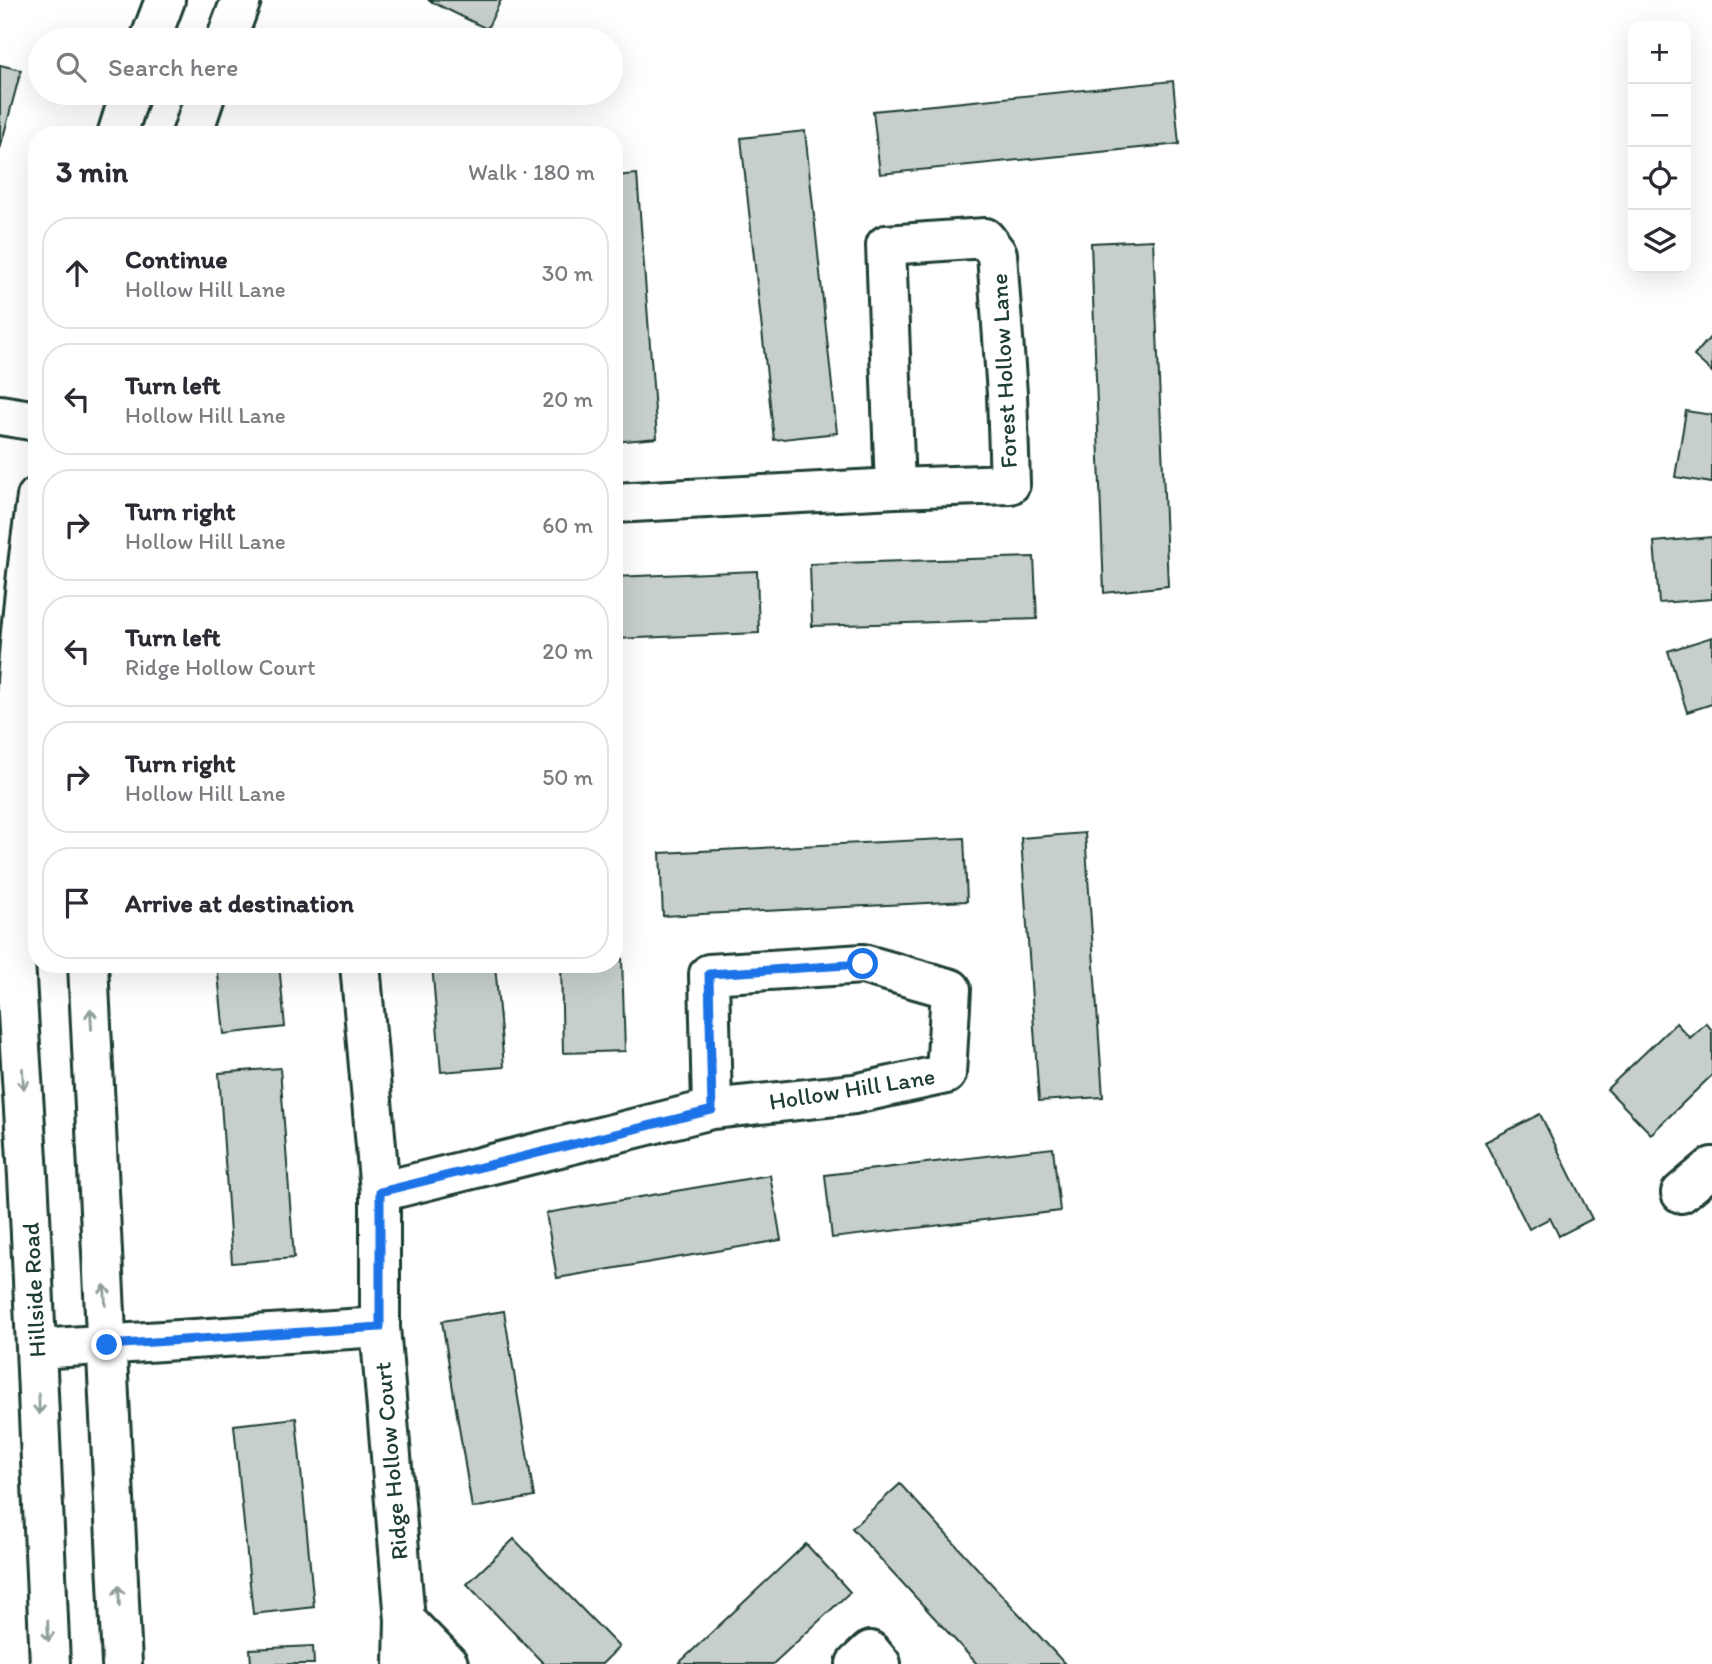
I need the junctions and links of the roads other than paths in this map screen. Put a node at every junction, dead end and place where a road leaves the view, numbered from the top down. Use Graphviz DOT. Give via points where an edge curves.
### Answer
graph roads {
  1 [pos="165,0"];
  2 [pos="242,0"];
  3 [pos="154,28"];
  4 [pos="231,28"];
  5 [pos="126,105"];
  6 [pos="202,105"];
  7 [pos="120,126"];
  8 [pos="195,126"];
  9 [pos="0,415"];
  10 [pos="28,420"];
  11 [pos="895,488"];
  12 [pos="623,502"];
  13 [pos="28,563"];
  14 [pos="88,973"];
  15 [pos="361,973"];
  16 [pos="712,1110"];
  17 [pos="1712,1167"];
  18 [pos="380,1192"];
  19 [pos="1681,1193"];
  20 [pos="380,1327"];
  21 [pos="107,1345"];
  22 [pos="37,1349"];
  23 [pos="405,1620"];
  24 [pos="50,1664"];
  25 [pos="122,1664"];
  26 [pos="404,1664"];
  27 [pos="449,1664"];
  28 [pos="856,1664"];
  29 [pos="881,1664"];
  1 -- 3 [label="street"];
  2 -- 4 [label="street"];
  5 -- 7 [label="street"];
  6 -- 8 [label="street"];
  9 -- 10 [label="street"];
  11 -- 11 [label="street, Forest Hollow Lane" via="1010,484 997,254 985,238 886,245"];
  11 -- 12 [label="street, Forest Hollow Lane"];
  13 -- 22 [label="street, Hillside Road, one-way" via="17,676 13,904"];
  21 -- 14 [label="street, one-way"];
  15 -- 18 [label="street, Ridge Hollow Court"];
  16 -- 16 [label="street, Hollow Hill Lane" via="854,1094 946,1074 951,989 863,964 709,974"];
  16 -- 18 [label="street, Hollow Hill Lane"];
  17 -- 19 [label="street"];
  18 -- 20 [label="street, Ridge Hollow Court"];
  20 -- 21 [label="street"];
  20 -- 23 [label="street, Ridge Hollow Court"];
  21 -- 22 [label="street"];
  25 -- 21 [label="street, one-way"];
  22 -- 24 [label="street, Hillside Road, one-way"];
  23 -- 26 [label="street, Ridge Hollow Court"];
  23 -- 27 [label="street"];
  28 -- 29 [label="street" via="870,1651"];
}
